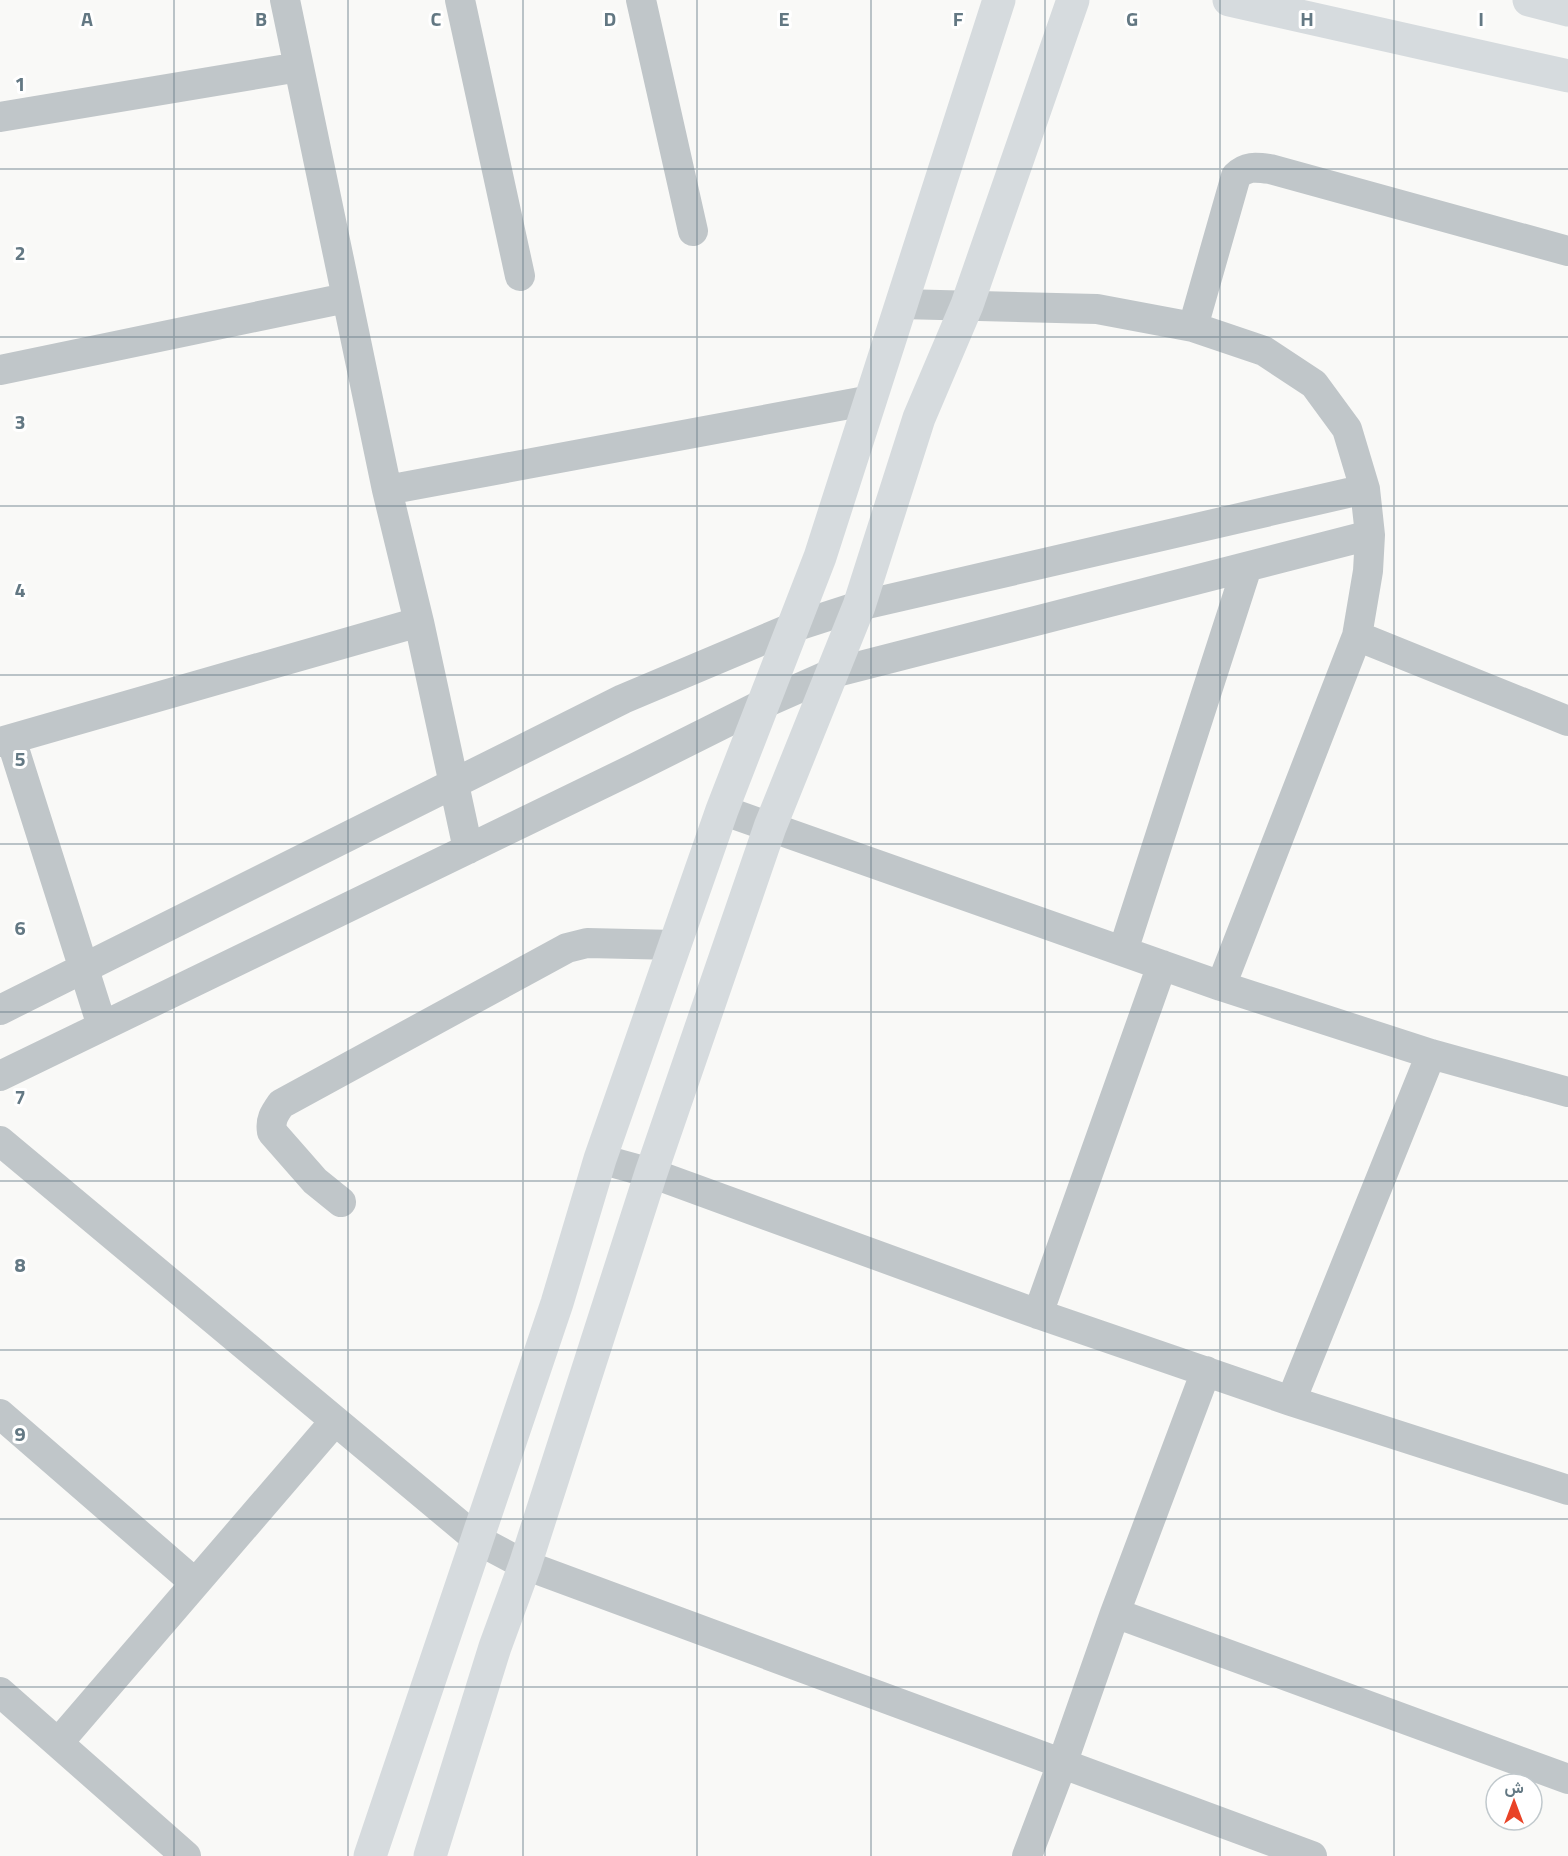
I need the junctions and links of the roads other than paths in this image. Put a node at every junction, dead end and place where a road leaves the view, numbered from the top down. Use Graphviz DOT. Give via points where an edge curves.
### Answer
graph roads {
  1 [pos="285,0"];
  2 [pos="460,0"];
  3 [pos="642,0"];
  4 [pos="999,0"];
  5 [pos="1073,0"];
  6 [pos="1229,0"];
  7 [pos="1528,0"];
  8 [pos="1568,10"];
  9 [pos="299,67"];
  10 [pos="1568,76"];
  11 [pos="0,117"];
  12 [pos="693,231"];
  13 [pos="1568,251"];
  14 [pos="520,276"];
  15 [pos="346,298"];
  16 [pos="901,304"];
  17 [pos="967,305"];
  18 [pos="1193,327"];
  19 [pos="0,370"];
  20 [pos="870,400"];
  21 [pos="1365,489"];
  22 [pos="387,490"];
  23 [pos="1370,535"];
  24 [pos="1247,567"];
  25 [pos="859,606"];
  26 [pos="419,622"];
  27 [pos="791,628"];
  28 [pos="1357,636"];
  29 [pos="833,674"];
  30 [pos="765,703"];
  31 [pos="1568,721"];
  32 [pos="6,741"];
  33 [pos="454,784"];
  34 [pos="722,810"];
  35 [pos="770,827"];
  36 [pos="468,849"];
  37 [pos="676,945"];
  38 [pos="1123,951"];
  39 [pos="1162,965"];
  40 [pos="84,968"];
  41 [pos="1221,986"];
  42 [pos="0,1010"];
  43 [pos="102,1026"];
  44 [pos="1431,1054"];
  45 [pos="0,1076"];
  46 [pos="1568,1092"];
  47 [pos="0,1141"];
  48 [pos="600,1159"];
  49 [pos="651,1173"];
  50 [pos="341,1202"];
  51 [pos="1038,1314"];
  52 [pos="1206,1371"];
  53 [pos="1291,1401"];
  54 [pos="0,1414"];
  55 [pos="335,1421"];
  56 [pos="1568,1491"];
  57 [pos="477,1540"];
  58 [pos="525,1564"];
  59 [pos="195,1583"];
  60 [pos="1115,1613"];
  61 [pos="0,1692"];
  62 [pos="58,1743"];
  63 [pos="1062,1764"];
  64 [pos="1568,1779"];
  65 [pos="186,1856"];
  66 [pos="370,1856"];
  67 [pos="430,1856"];
  68 [pos="1027,1856"];
  69 [pos="1312,1856"];
  1 -- 9 [label="street"];
  2 -- 14 [label="street"];
  3 -- 12 [label="street"];
  4 -- 16 [label="street"];
  5 -- 17 [label="street"];
  6 -- 10 [label="street"];
  7 -- 8 [label="street"];
  9 -- 11 [label="street"];
  9 -- 15 [label="street"];
  13 -- 18 [label="street" via="1253,166 1236,176"];
  15 -- 19 [label="street"];
  15 -- 22 [label="street"];
  16 -- 17 [label="street"];
  16 -- 20 [label="street"];
  17 -- 18 [label="street" via="1097,309"];
  17 -- 25 [label="street" via="919,418"];
  18 -- 21 [label="street" via="1264,351 1314,384 1347,429"];
  20 -- 22 [label="street"];
  20 -- 27 [label="street" via="820,557"];
  21 -- 23 [label="street"];
  21 -- 25 [label="street"];
  22 -- 26 [label="street"];
  23 -- 24 [label="street"];
  23 -- 28 [label="street"];
  24 -- 29 [label="street"];
  24 -- 38 [label="street"];
  25 -- 27 [label="street"];
  25 -- 29 [label="street"];
  26 -- 32 [label="street"];
  26 -- 33 [label="street"];
  27 -- 30 [label="street"];
  27 -- 33 [label="street" via="623,699"];
  28 -- 31 [label="street"];
  28 -- 41 [label="street"];
  29 -- 30 [label="street"];
  29 -- 35 [label="street"];
  30 -- 34 [label="street"];
  30 -- 36 [label="street"];
  32 -- 40 [label="street"];
  33 -- 36 [label="street"];
  33 -- 40 [label="street"];
  34 -- 35 [label="street"];
  34 -- 37 [label="street"];
  35 -- 38 [label="street"];
  35 -- 49 [label="street"];
  36 -- 43 [label="street"];
  37 -- 48 [label="street"];
  37 -- 50 [label="street" via="587,943 567,948 281,1104 271,1122 272,1132 315,1181"];
  38 -- 39 [label="street"];
  39 -- 41 [label="street"];
  39 -- 51 [label="street"];
  40 -- 42 [label="street"];
  40 -- 43 [label="street"];
  41 -- 44 [label="street"];
  43 -- 45 [label="street"];
  44 -- 46 [label="street"];
  44 -- 53 [label="street"];
  47 -- 55 [label="street"];
  48 -- 49 [label="street"];
  48 -- 57 [label="street" via="557,1304"];
  49 -- 51 [label="street"];
  49 -- 58 [label="street"];
  51 -- 52 [label="street"];
  52 -- 53 [label="street"];
  52 -- 60 [label="street"];
  53 -- 56 [label="street"];
  54 -- 59 [label="street"];
  55 -- 57 [label="street"];
  55 -- 59 [label="street"];
  57 -- 58 [label="street"];
  57 -- 66 [label="street"];
  58 -- 63 [label="street"];
  58 -- 67 [label="street"];
  59 -- 62 [label="street"];
  60 -- 63 [label="street"];
  60 -- 64 [label="street"];
  61 -- 62 [label="street"];
  62 -- 65 [label="street"];
  63 -- 68 [label="street"];
  63 -- 69 [label="street"];
}
